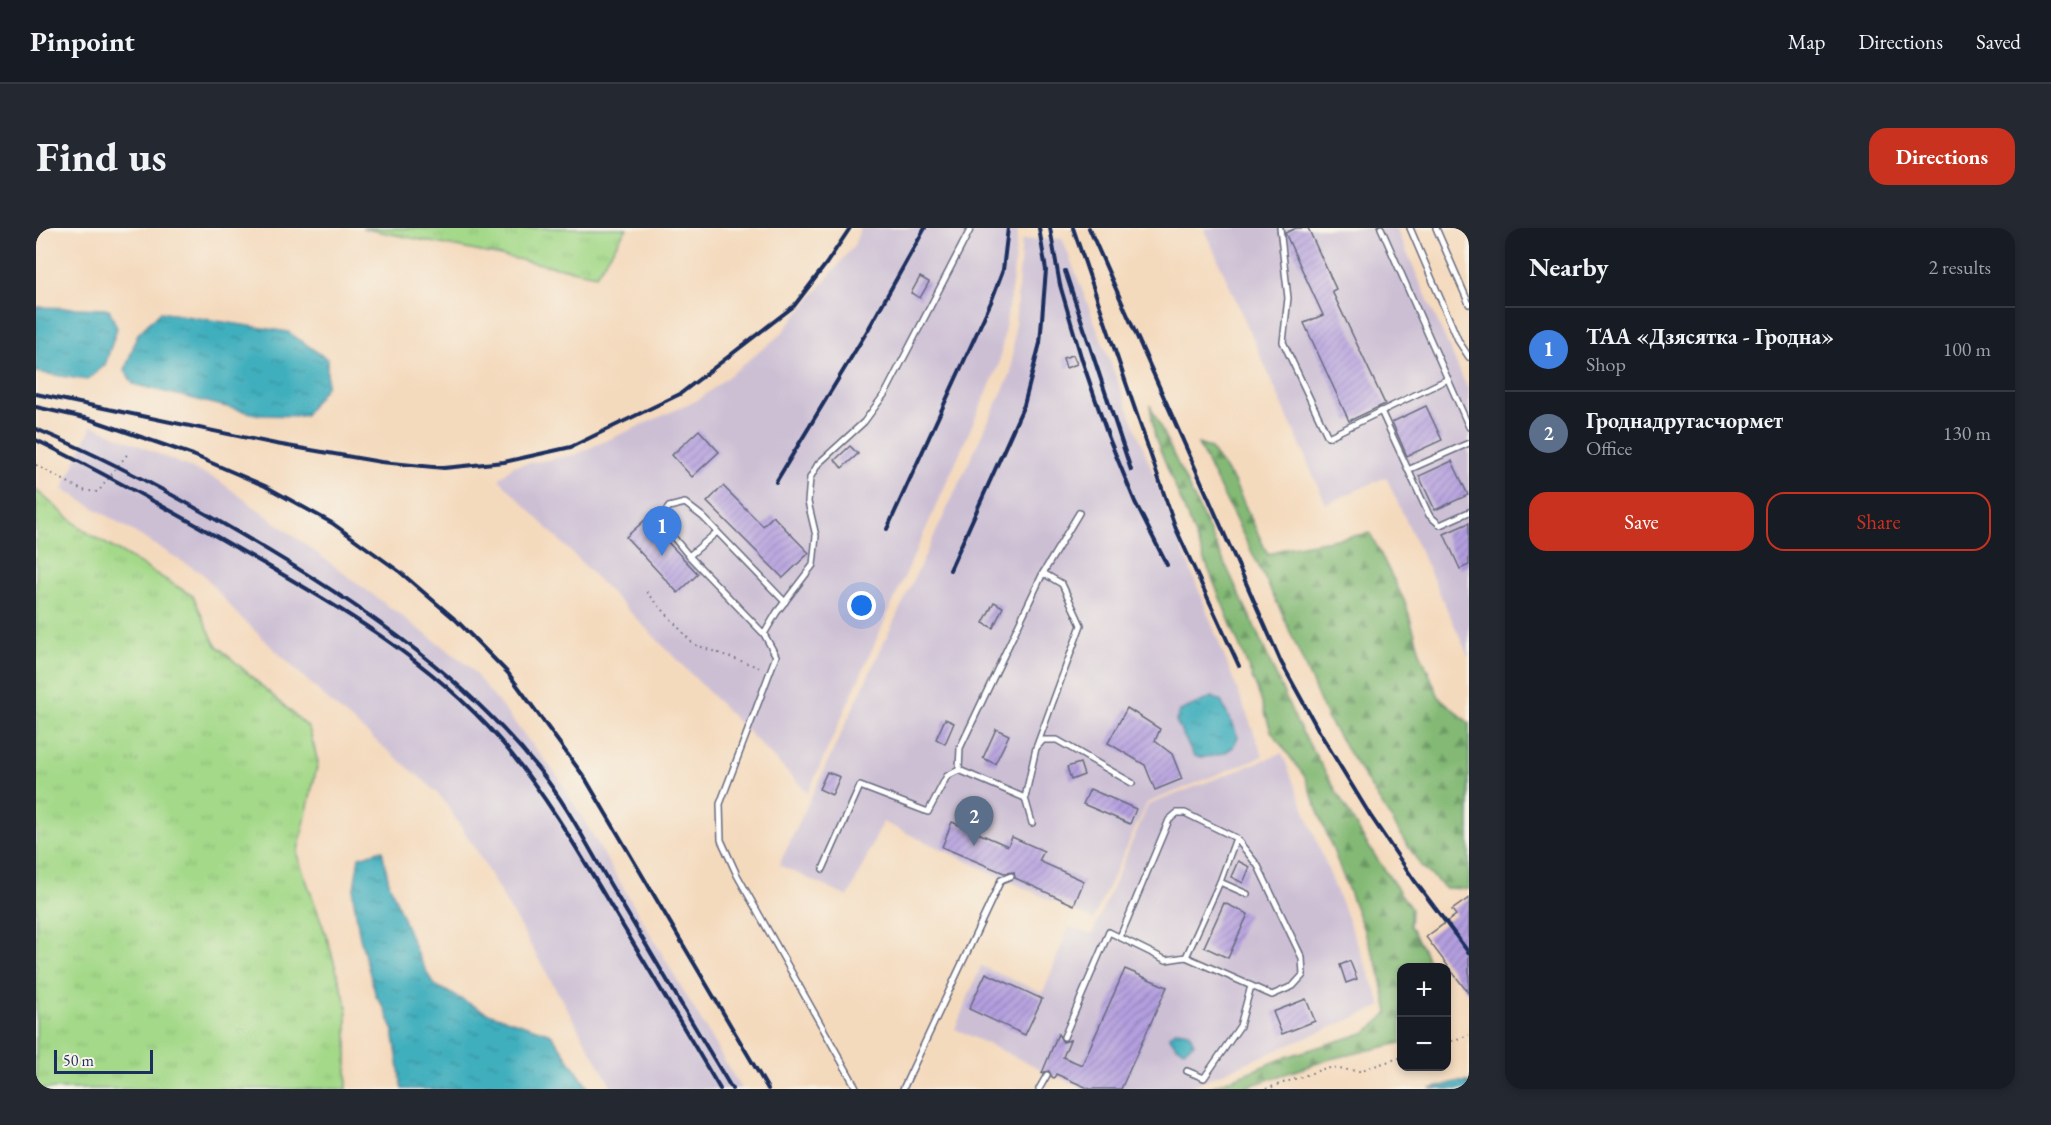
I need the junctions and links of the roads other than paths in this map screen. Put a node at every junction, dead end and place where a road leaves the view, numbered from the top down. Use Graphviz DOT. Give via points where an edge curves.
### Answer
graph roads {
  1 [pos="971,228"];
  2 [pos="1280,228"];
  3 [pos="1381,228"];
  4 [pos="1410,228"];
  5 [pos="1436,228"];
  6 [pos="1469,304"];
  7 [pos="1469,357"];
  8 [pos="1448,379"];
  9 [pos="1381,411"];
  10 [pos="1469,428"];
  11 [pos="1469,443"];
  12 [pos="1408,470"];
  13 [pos="1469,512"];
  14 [pos="1079,513"];
  15 [pos="717,532"];
  16 [pos="689,556"];
  17 [pos="1044,573"];
  18 [pos="785,602"];
  19 [pos="764,634"];
  20 [pos="1036,748"];
  21 [pos="959,770"];
  22 [pos="1132,783"];
  23 [pos="1025,798"];
  24 [pos="1032,824"];
  25 [pos="1236,838"];
  26 [pos="823,869"];
  27 [pos="1011,876"];
  28 [pos="1220,882"];
  29 [pos="1247,894"];
  30 [pos="1120,937"];
  31 [pos="1186,957"];
  32 [pos="1251,986"];
  33 [pos="1064,1037"];
  34 [pos="1187,1071"];
  35 [pos="1047,1075"];
  36 [pos="857,1089"];
  37 [pos="903,1089"];
  38 [pos="1039,1089"];
  1 -- 18 [label="lane" via="886,392 864,422 818,465 810,478 807,502 816,537 813,565"];
  2 -- 9 [label="lane" via="1288,298 1283,342 1328,437"];
  3 -- 8 [label="lane"];
  4 -- 7 [label="lane"];
  5 -- 6 [label="lane"];
  8 -- 9 [label="lane"];
  8 -- 10 [label="lane"];
  9 -- 12 [label="lane"];
  11 -- 12 [label="lane"];
  12 -- 13 [label="lane" via="1436,523 1440,525"];
  14 -- 17 [label="lane"];
  15 -- 16 [label="lane"];
  15 -- 16 [label="lane" via="685,503 669,507 659,520"];
  15 -- 18 [label="lane"];
  16 -- 19 [label="lane"];
  17 -- 20 [label="lane" via="1062,584 1081,625"];
  17 -- 21 [label="lane" via="960,748"];
  18 -- 19 [label="lane"];
  19 -- 36 [label="lane" via="776,656 720,804 721,840"];
  20 -- 22 [label="lane" via="1043,740 1057,740"];
  20 -- 23 [label="lane"];
  21 -- 23 [label="lane"];
  21 -- 26 [label="lane" via="947,776 928,812 860,786"];
  23 -- 24 [label="lane"];
  25 -- 28 [label="lane"];
  25 -- 30 [label="lane" via="1185,813 1177,813 1169,820"];
  25 -- 32 [label="lane" via="1258,866 1302,958 1303,975 1293,986 1272,994"];
  27 -- 37 [label="lane" via="1001,880"];
  28 -- 29 [label="lane"];
  28 -- 31 [label="lane"];
  30 -- 31 [label="lane" via="1166,960"];
  30 -- 33 [label="lane" via="1109,932"];
  31 -- 32 [label="lane"];
  32 -- 34 [label="lane" via="1240,1026 1204,1078"];
  35 -- 38 [label="lane"];
}
